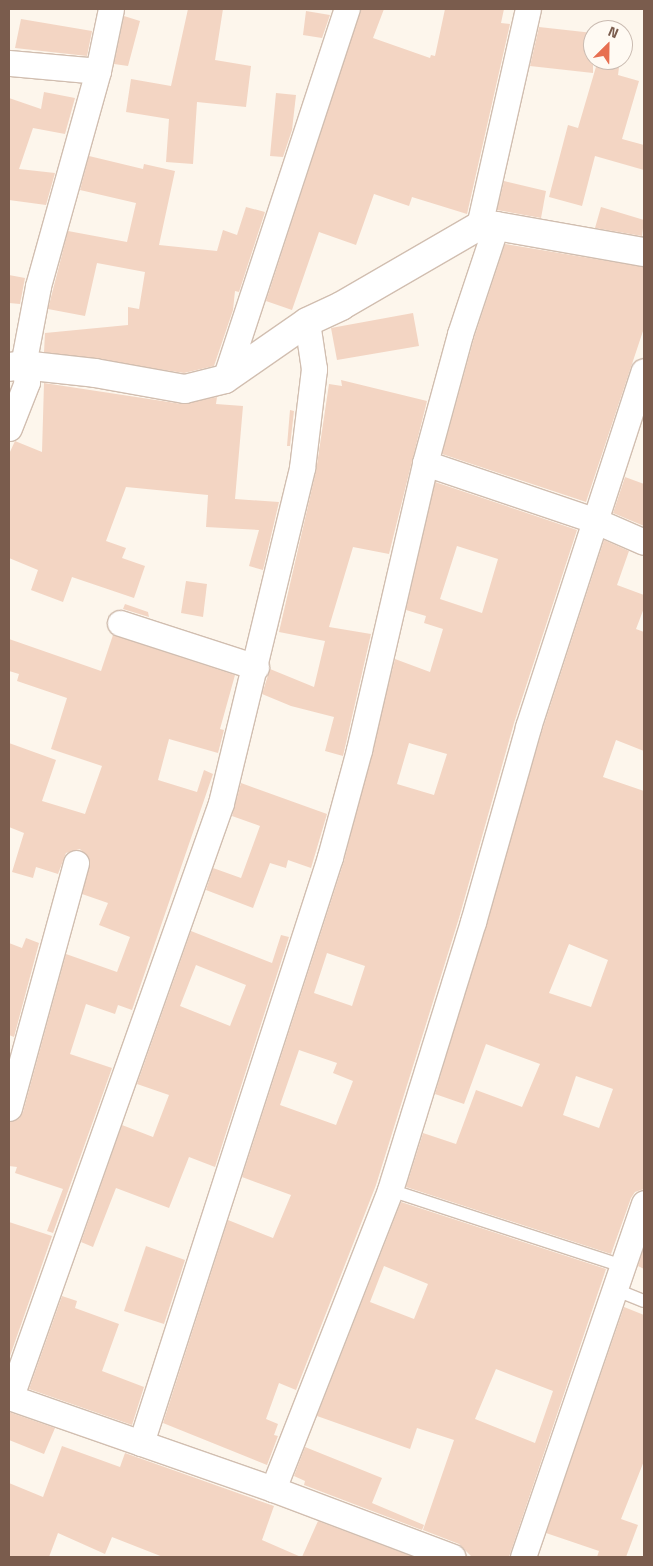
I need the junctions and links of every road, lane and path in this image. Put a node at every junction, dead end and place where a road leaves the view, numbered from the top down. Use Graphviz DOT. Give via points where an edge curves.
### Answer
graph roads {
  1 [pos="111,9"];
  2 [pos="346,9"];
  3 [pos="528,9"];
  4 [pos="9,62"];
  5 [pos="98,71"];
  6 [pos="487,226"];
  7 [pos="644,252"];
  8 [pos="306,322"];
  9 [pos="16,366"];
  10 [pos="644,370"];
  11 [pos="225,379"];
  12 [pos="9,428"];
  13 [pos="425,463"];
  14 [pos="596,521"];
  15 [pos="644,542"];
  16 [pos="120,623"];
  17 [pos="256,667"];
  18 [pos="76,863"];
  19 [pos="9,1108"];
  20 [pos="390,1190"];
  21 [pos="644,1203"];
  22 [pos="623,1266"];
  23 [pos="614,1289"];
  24 [pos="644,1301"];
  25 [pos="10,1397"];
  26 [pos="141,1444"];
  27 [pos="273,1489"];
  28 [pos="453,1557"];
  29 [pos="523,1557"];
  1 -- 5 [label="street"];
  2 -- 11 [label="street"];
  3 -- 6 [label="street"];
  4 -- 5 [label="street"];
  5 -- 9 [label="street"];
  6 -- 7 [label="street"];
  6 -- 8 [label="street"];
  6 -- 13 [label="street"];
  8 -- 11 [label="street"];
  8 -- 17 [label="street" via="314,369 302,468"];
  9 -- 11 [label="street" via="95,373 185,388"];
  9 -- 12 [label="street" via="27,382"];
  10 -- 14 [label="street"];
  13 -- 14 [label="street"];
  13 -- 26 [label="street" via="360,750 330,857"];
  14 -- 15 [label="street"];
  14 -- 20 [label="street" via="528,727 473,922"];
  16 -- 17 [label="street"];
  17 -- 25 [label="street" via="220,803"];
  18 -- 19 [label="street"];
  20 -- 22 [label="lane"];
  20 -- 27 [label="street"];
  21 -- 22 [label="street"];
  22 -- 23 [label="street"];
  23 -- 24 [label="lane"];
  23 -- 29 [label="street"];
  25 -- 26 [label="street"];
  26 -- 27 [label="street"];
  27 -- 28 [label="street"];
}
